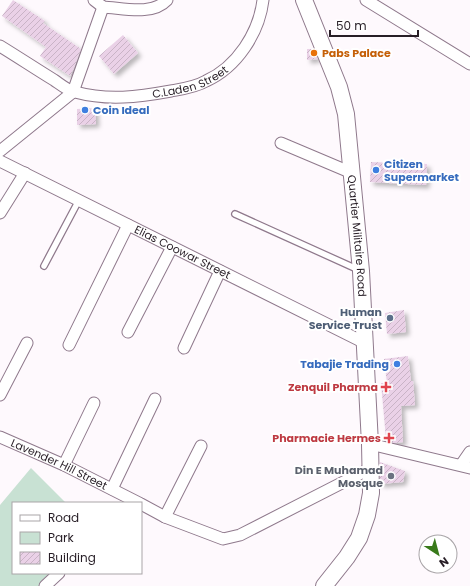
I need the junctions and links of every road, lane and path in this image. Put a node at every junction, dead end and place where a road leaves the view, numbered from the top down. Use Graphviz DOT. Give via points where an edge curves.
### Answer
graph roads {
  1 [pos="167,0"];
  2 [pos="263,0"];
  3 [pos="304,0"];
  4 [pos="366,0"];
  5 [pos="99,3"];
  6 [pos="0,46"];
  7 [pos="470,64"];
  8 [pos="73,92"];
  9 [pos="281,143"];
  10 [pos="0,151"];
  11 [pos="0,161"];
  12 [pos="25,173"];
  13 [pos="352,173"];
  14 [pos="79,200"];
  15 [pos="0,213"];
  16 [pos="236,214"];
  17 [pos="128,225"];
  18 [pos="172,247"];
  19 [pos="44,266"];
  20 [pos="220,271"];
  21 [pos="361,271"];
  22 [pos="128,332"];
  23 [pos="365,343"];
  24 [pos="27,344"];
  25 [pos="69,345"];
  26 [pos="184,348"];
  27 [pos="0,395"];
  28 [pos="155,399"];
  29 [pos="94,403"];
  30 [pos="0,437"];
  31 [pos="370,444"];
  32 [pos="201,446"];
  33 [pos="470,452"];
  34 [pos="64,465"];
  35 [pos="466,467"];
  36 [pos="371,468"];
  37 [pos="112,489"];
  38 [pos="136,502"];
  39 [pos="142,505"];
  40 [pos="165,517"];
  41 [pos="58,574"];
  42 [pos="45,586"];
  43 [pos="324,586"];
  1 -- 5 [label="street" via="159,7 147,10"];
  2 -- 8 [label="street, C.Laden Street" via="257,26 238,56 224,70 206,82 129,98 107,98"];
  3 -- 13 [label="main road, Quartier Militaire Road" via="339,88 346,114"];
  4 -- 7 [label="street"];
  5 -- 8 [label="street"];
  6 -- 8 [label="street"];
  8 -- 10 [label="street"];
  9 -- 13 [label="street"];
  11 -- 12 [label="street, Elias Coowar Street"];
  12 -- 14 [label="street, Elias Coowar Street"];
  12 -- 15 [label="street"];
  13 -- 21 [label="main road, Quartier Militaire Road"];
  14 -- 17 [label="street, Elias Coowar Street"];
  14 -- 19 [label="lane"];
  16 -- 21 [label="lane"];
  17 -- 18 [label="street, Elias Coowar Street"];
  17 -- 25 [label="street"];
  18 -- 20 [label="street, Elias Coowar Street"];
  18 -- 22 [label="street"];
  20 -- 23 [label="street, Elias Coowar Street"];
  20 -- 26 [label="street"];
  21 -- 23 [label="main road, Quartier Militaire Road"];
  23 -- 31 [label="main road, Quartier Militaire Road"];
  24 -- 27 [label="street"];
  28 -- 37 [label="street"];
  29 -- 34 [label="street"];
  30 -- 34 [label="street, Lavender Hill Street"];
  31 -- 35 [label="street"];
  31 -- 36 [label="main road, Quartier Militaire Road"];
  32 -- 40 [label="street"];
  33 -- 35 [label="street"];
  34 -- 37 [label="street, Lavender Hill Street"];
  36 -- 40 [label="street, Lavender Hill Street" via="240,535 223,539"];
  36 -- 43 [label="main road, Quartier Militaire Road" via="371,493 367,515 358,538 347,557"];
  37 -- 38 [label="street, Lavender Hill Street"];
  39 -- 40 [label="street, Lavender Hill Street"];
  41 -- 42 [label="street"];
}
